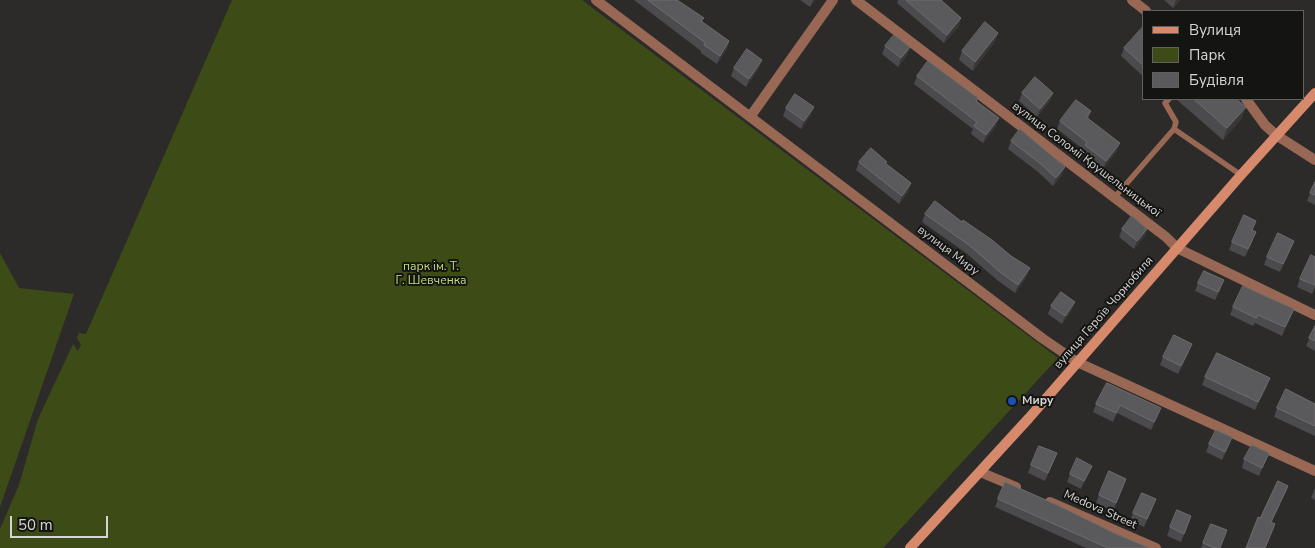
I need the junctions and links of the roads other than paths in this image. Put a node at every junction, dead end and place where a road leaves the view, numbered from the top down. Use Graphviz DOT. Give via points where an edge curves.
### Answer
graph roads {
  1 [pos="596,0"];
  2 [pos="833,0"];
  3 [pos="856,0"];
  4 [pos="1132,0"];
  5 [pos="1145,10"];
  6 [pos="1315,92"];
  7 [pos="1168,100"];
  8 [pos="1247,100"];
  9 [pos="750,117"];
  10 [pos="1174,129"];
  11 [pos="1276,135"];
  12 [pos="1315,160"];
  13 [pos="1240,174"];
  14 [pos="1114,198"];
  15 [pos="1177,248"];
  16 [pos="1315,315"];
  17 [pos="1077,362"];
  18 [pos="1315,471"];
  19 [pos="980,472"];
  20 [pos="1024,491"];
  21 [pos="1042,498"];
  22 [pos="910,548"];
  23 [pos="1156,548"];
  1 -- 9 [label="street, вулиця Миру"];
  2 -- 9 [label="street"];
  3 -- 14 [label="street, вулиця Соломії Крушельницької"];
  4 -- 5 [label="street"];
  6 -- 11 [label="street, вулиця Героїв Чорнобиля"];
  7 -- 10 [label="lane" via="1165,103 1176,122"];
  8 -- 11 [label="street"];
  9 -- 17 [label="street, вулиця Миру"];
  10 -- 13 [label="lane"];
  10 -- 14 [label="lane"];
  11 -- 12 [label="street"];
  11 -- 13 [label="street, вулиця Героїв Чорнобиля"];
  13 -- 15 [label="street, вулиця Героїв Чорнобиля"];
  14 -- 15 [label="street, вулиця Соломії Крушельницької"];
  15 -- 16 [label="street, вулиця Соломії Крушельницької"];
  15 -- 17 [label="street, вулиця Героїв Чорнобиля"];
  17 -- 18 [label="street, вулиця Миру"];
  17 -- 19 [label="street, вулиця Героїв Чорнобиля"];
  19 -- 20 [label="street"];
  19 -- 22 [label="street, вулиця Героїв Чорнобиля"];
  21 -- 23 [label="street, Medova Street"];
}
